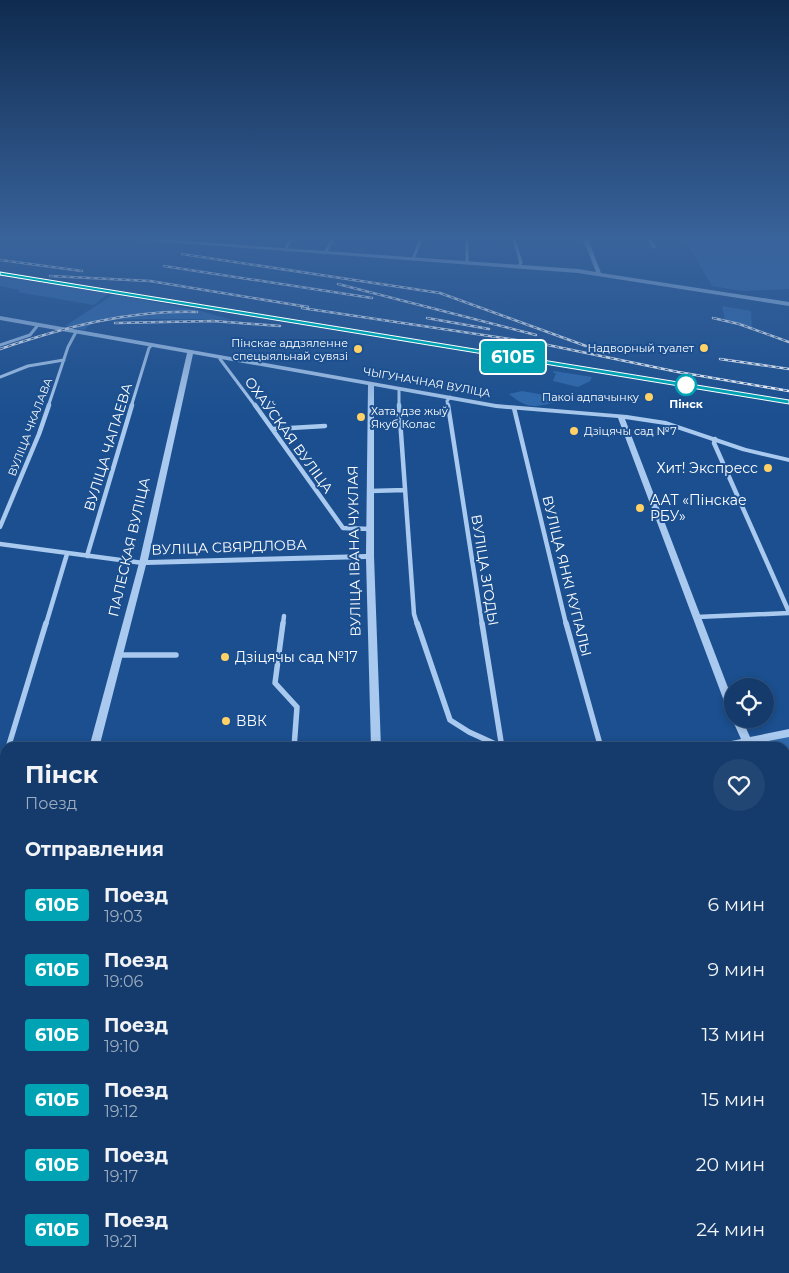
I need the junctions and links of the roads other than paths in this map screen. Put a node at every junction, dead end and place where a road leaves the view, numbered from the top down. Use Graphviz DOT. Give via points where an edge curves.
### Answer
graph roads {
  1 [pos="754,298"];
  2 [pos="789,304"];
  3 [pos="0,318"];
  4 [pos="38,325"];
  5 [pos="76,332"];
  6 [pos="0,345"];
  7 [pos="152,345"];
  8 [pos="190,352"];
  9 [pos="221,357"];
  10 [pos="64,360"];
  11 [pos="0,377"];
  12 [pos="371,383"];
  13 [pos="399,388"];
  14 [pos="450,397"];
  15 [pos="514,408"];
  16 [pos="621,417"];
  17 [pos="325,426"];
  18 [pos="273,429"];
  19 [pos="715,439"];
  20 [pos="789,460"];
  21 [pos="405,490"];
  22 [pos="370,491"];
  23 [pos="0,527"];
  24 [pos="370,529"];
  25 [pos="0,544"];
  26 [pos="67,554"];
  27 [pos="87,556"];
  28 [pos="370,556"];
  29 [pos="142,563"];
  30 [pos="789,612"];
  31 [pos="284,616"];
  32 [pos="698,617"];
  33 [pos="176,654"];
  34 [pos="117,655"];
  35 [pos="724,687"];
  36 [pos="741,728"];
  37 [pos="789,733"];
  38 [pos="10,742"];
  39 [pos="95,742"];
  40 [pos="294,742"];
  41 [pos="376,742"];
  42 [pos="491,742"];
  43 [pos="501,742"];
  44 [pos="599,742"];
  45 [pos="747,742"];
  46 [pos="758,742"];
  1 -- 2 [label="street"];
  3 -- 4 [label="street, ЧЫГУНАЧНАЯ ВУЛІЦА"];
  4 -- 5 [label="street, ЧЫГУНАЧНАЯ ВУЛІЦА"];
  4 -- 6 [label="street" via="30,335"];
  5 -- 7 [label="street, ЧЫГУНАЧНАЯ ВУЛІЦА"];
  5 -- 10 [label="street, ВУЛІЦА ЧКАЛАВА"];
  7 -- 8 [label="street, ЧЫГУНАЧНАЯ ВУЛІЦА"];
  7 -- 27 [label="street, ВУЛІЦА ЧАПАЕВА"];
  8 -- 9 [label="street, ЧЫГУНАЧНАЯ ВУЛІЦА"];
  8 -- 29 [label="street, ПАЛЕСКАЯ ВУЛІЦА"];
  9 -- 12 [label="street, ЧЫГУНАЧНАЯ ВУЛІЦА"];
  9 -- 18 [label="street, ОХАЎСКАЯ ВУЛІЦА"];
  10 -- 11 [label="street" via="28,366"];
  10 -- 23 [label="street, ВУЛІЦА ЧКАЛАВА" via="39,434"];
  12 -- 13 [label="street, ЧЫГУНАЧНАЯ ВУЛІЦА"];
  12 -- 22 [label="street, ВУЛІЦА ІВАНА ЧУКЛАЯ"];
  13 -- 14 [label="street, ЧЫГУНАЧНАЯ ВУЛІЦА"];
  13 -- 21 [label="street"];
  14 -- 15 [label="street, ЧЫГУНАЧНАЯ ВУЛІЦА"];
  14 -- 43 [label="street, ВУЛІЦА ЗГОДЫ" via="448,401"];
  15 -- 16 [label="street, ЧЫГУНАЧНАЯ ВУЛІЦА"];
  15 -- 44 [label="street, ВУЛІЦА ЯНКІ КУПАЛЫ" via="569,636"];
  16 -- 19 [label="street, ЧЫГУНАЧНАЯ ВУЛІЦА" via="666,423"];
  16 -- 32 [label="street"];
  17 -- 18 [label="street"];
  18 -- 24 [label="street, ОХАЎСКАЯ ВУЛІЦА" via="343,528"];
  19 -- 20 [label="street, ЧЫГУНАЧНАЯ ВУЛІЦА" via="757,454"];
  19 -- 30 [label="street"];
  21 -- 22 [label="street"];
  21 -- 42 [label="street" via="414,614 450,720"];
  22 -- 24 [label="street, ВУЛІЦА ІВАНА ЧУКЛАЯ"];
  24 -- 28 [label="street, ВУЛІЦА ІВАНА ЧУКЛАЯ"];
  25 -- 26 [label="street, ВУЛІЦА СВЯРДЛОВА"];
  26 -- 27 [label="street, ВУЛІЦА СВЯРДЛОВА"];
  26 -- 38 [label="street"];
  27 -- 29 [label="street, ВУЛІЦА СВЯРДЛОВА"];
  28 -- 29 [label="street, ВУЛІЦА СВЯРДЛОВА"];
  28 -- 41 [label="street, ВУЛІЦА ІВАНА ЧУКЛАЯ"];
  29 -- 34 [label="street, ПАЛЕСКАЯ ВУЛІЦА"];
  30 -- 32 [label="street"];
  31 -- 40 [label="street" via="275,683 297,707"];
  32 -- 35 [label="street"];
  33 -- 34 [label="street"];
  34 -- 39 [label="street, ПАЛЕСКАЯ ВУЛІЦА"];
  36 -- 45 [label="street"];
  37 -- 46 [label="street"];
}
